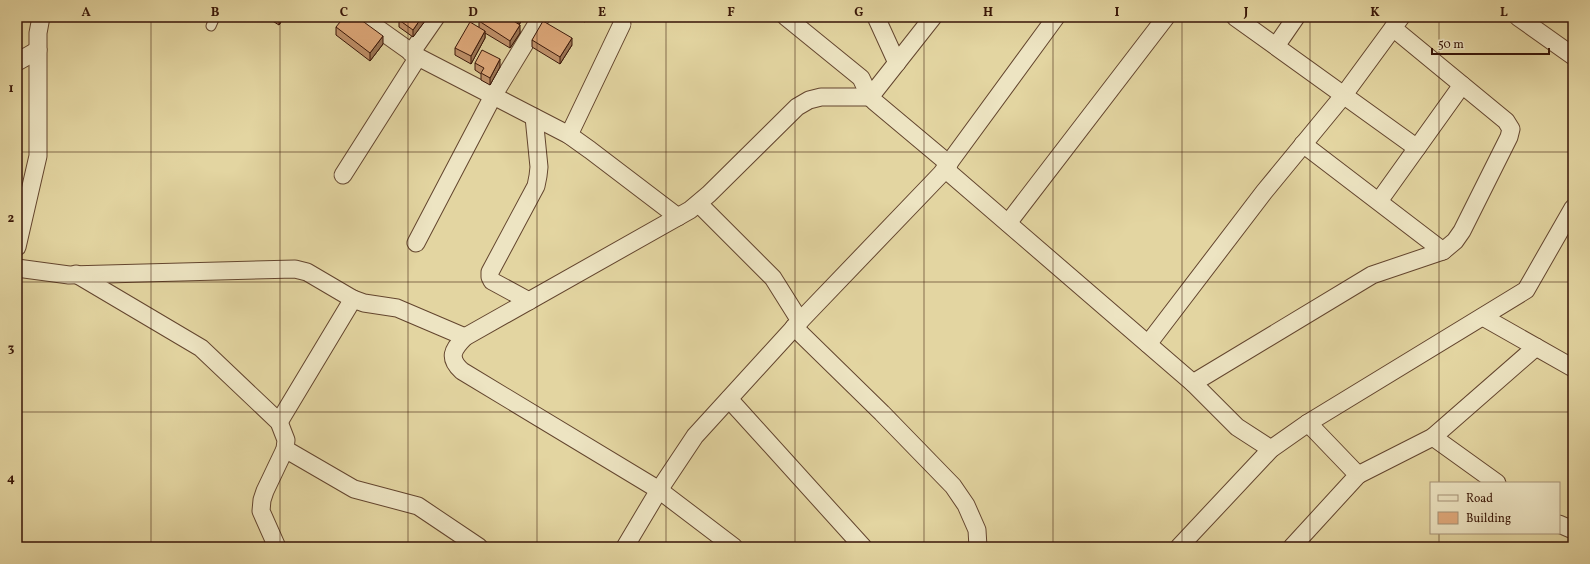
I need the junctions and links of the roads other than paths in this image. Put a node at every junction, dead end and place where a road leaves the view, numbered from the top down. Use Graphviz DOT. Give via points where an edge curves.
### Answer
graph roads {
  1 [pos="41,17"];
  2 [pos="215,17"];
  3 [pos="357,17"];
  4 [pos="436,17"];
  5 [pos="541,17"];
  6 [pos="786,17"];
  7 [pos="876,17"];
  8 [pos="933,17"];
  9 [pos="1056,17"];
  10 [pos="1166,17"];
  11 [pos="1235,17"];
  12 [pos="1296,17"];
  13 [pos="1518,17"];
  14 [pos="1397,23"];
  15 [pos="622,24"];
  16 [pos="211,26"];
  17 [pos="1276,46"];
  18 [pos="38,50"];
  19 [pos="414,55"];
  20 [pos="1573,56"];
  21 [pos="17,62"];
  22 [pos="897,63"];
  23 [pos="1462,85"];
  24 [pos="493,96"];
  25 [pos="870,96"];
  26 [pos="1343,96"];
  27 [pos="534,117"];
  28 [pos="569,136"];
  29 [pos="1304,144"];
  30 [pos="1417,148"];
  31 [pos="947,167"];
  32 [pos="343,175"];
  33 [pos="1378,201"];
  34 [pos="699,204"];
  35 [pos="1573,208"];
  36 [pos="678,216"];
  37 [pos="1008,223"];
  38 [pos="416,243"];
  39 [pos="17,248"];
  40 [pos="1443,251"];
  41 [pos="17,268"];
  42 [pos="76,274"];
  43 [pos="353,299"];
  44 [pos="529,301"];
  45 [pos="1482,317"];
  46 [pos="797,324"];
  47 [pos="465,337"];
  48 [pos="1148,344"];
  49 [pos="1536,347"];
  50 [pos="1573,368"];
  51 [pos="1193,383"];
  52 [pos="729,399"];
  53 [pos="279,422"];
  54 [pos="1308,423"];
  55 [pos="1433,437"];
  56 [pos="285,449"];
  57 [pos="1272,449"];
  58 [pos="1358,475"];
  59 [pos="1496,482"];
  60 [pos="660,490"];
  61 [pos="1560,524"];
  62 [pos="1573,530"];
  63 [pos="729,545"];
  64 [pos="277,547"];
  65 [pos="479,547"];
  66 [pos="625,547"];
  67 [pos="863,547"];
  68 [pos="978,547"];
  69 [pos="1179,547"];
  70 [pos="1292,547"];
  1 -- 18 [label="street"];
  2 -- 16 [label="lane"];
  3 -- 19 [label="street"];
  4 -- 19 [label="street"];
  5 -- 24 [label="street"];
  6 -- 25 [label="street" via="861,78"];
  7 -- 22 [label="street"];
  8 -- 22 [label="street"];
  9 -- 31 [label="street"];
  10 -- 37 [label="street"];
  11 -- 17 [label="street"];
  12 -- 17 [label="street"];
  13 -- 20 [label="street"];
  14 -- 23 [label="street"];
  14 -- 26 [label="street"];
  15 -- 28 [label="street"];
  17 -- 26 [label="street"];
  18 -- 21 [label="street"];
  18 -- 39 [label="street" via="38,156"];
  19 -- 24 [label="street"];
  19 -- 32 [label="street"];
  22 -- 25 [label="street"];
  23 -- 30 [label="street"];
  23 -- 40 [label="street" via="1506,121 1511,129 1462,231"];
  24 -- 27 [label="street"];
  24 -- 38 [label="street"];
  25 -- 31 [label="street"];
  25 -- 34 [label="street" via="821,97 797,107"];
  26 -- 29 [label="street"];
  26 -- 30 [label="street"];
  27 -- 28 [label="street"];
  27 -- 44 [label="street" via="539,167 537,181 490,272 492,281"];
  28 -- 36 [label="street"];
  29 -- 33 [label="street"];
  29 -- 48 [label="street" via="1264,192"];
  30 -- 33 [label="street"];
  31 -- 37 [label="street"];
  31 -- 46 [label="street"];
  33 -- 40 [label="street"];
  34 -- 36 [label="street"];
  34 -- 46 [label="street" via="773,278"];
  35 -- 45 [label="street" via="1526,290"];
  36 -- 44 [label="street"];
  37 -- 48 [label="street"];
  40 -- 51 [label="street" via="1372,275"];
  41 -- 42 [label="street"];
  42 -- 43 [label="street" via="295,269 307,272"];
  42 -- 53 [label="street" via="201,348"];
  43 -- 47 [label="street" via="397,308"];
  43 -- 53 [label="street"];
  44 -- 47 [label="street"];
  45 -- 49 [label="street"];
  45 -- 54 [label="street"];
  46 -- 52 [label="street"];
  46 -- 68 [label="street" via="953,486 966,505 977,530"];
  47 -- 60 [label="street" via="456,346 453,357 455,364 462,371"];
  48 -- 51 [label="street"];
  49 -- 50 [label="street"];
  49 -- 55 [label="street"];
  51 -- 57 [label="street" via="1237,427"];
  52 -- 60 [label="street" via="696,436"];
  52 -- 67 [label="street"];
  53 -- 56 [label="street" via="286,440"];
  54 -- 57 [label="street"];
  54 -- 58 [label="street"];
  55 -- 58 [label="street"];
  55 -- 59 [label="street"];
  56 -- 64 [label="street" via="262,500 261,511"];
  56 -- 65 [label="street" via="354,489 418,506"];
  57 -- 69 [label="street"];
  58 -- 70 [label="street"];
  60 -- 63 [label="street"];
  60 -- 66 [label="street"];
  61 -- 62 [label="street"];
}
